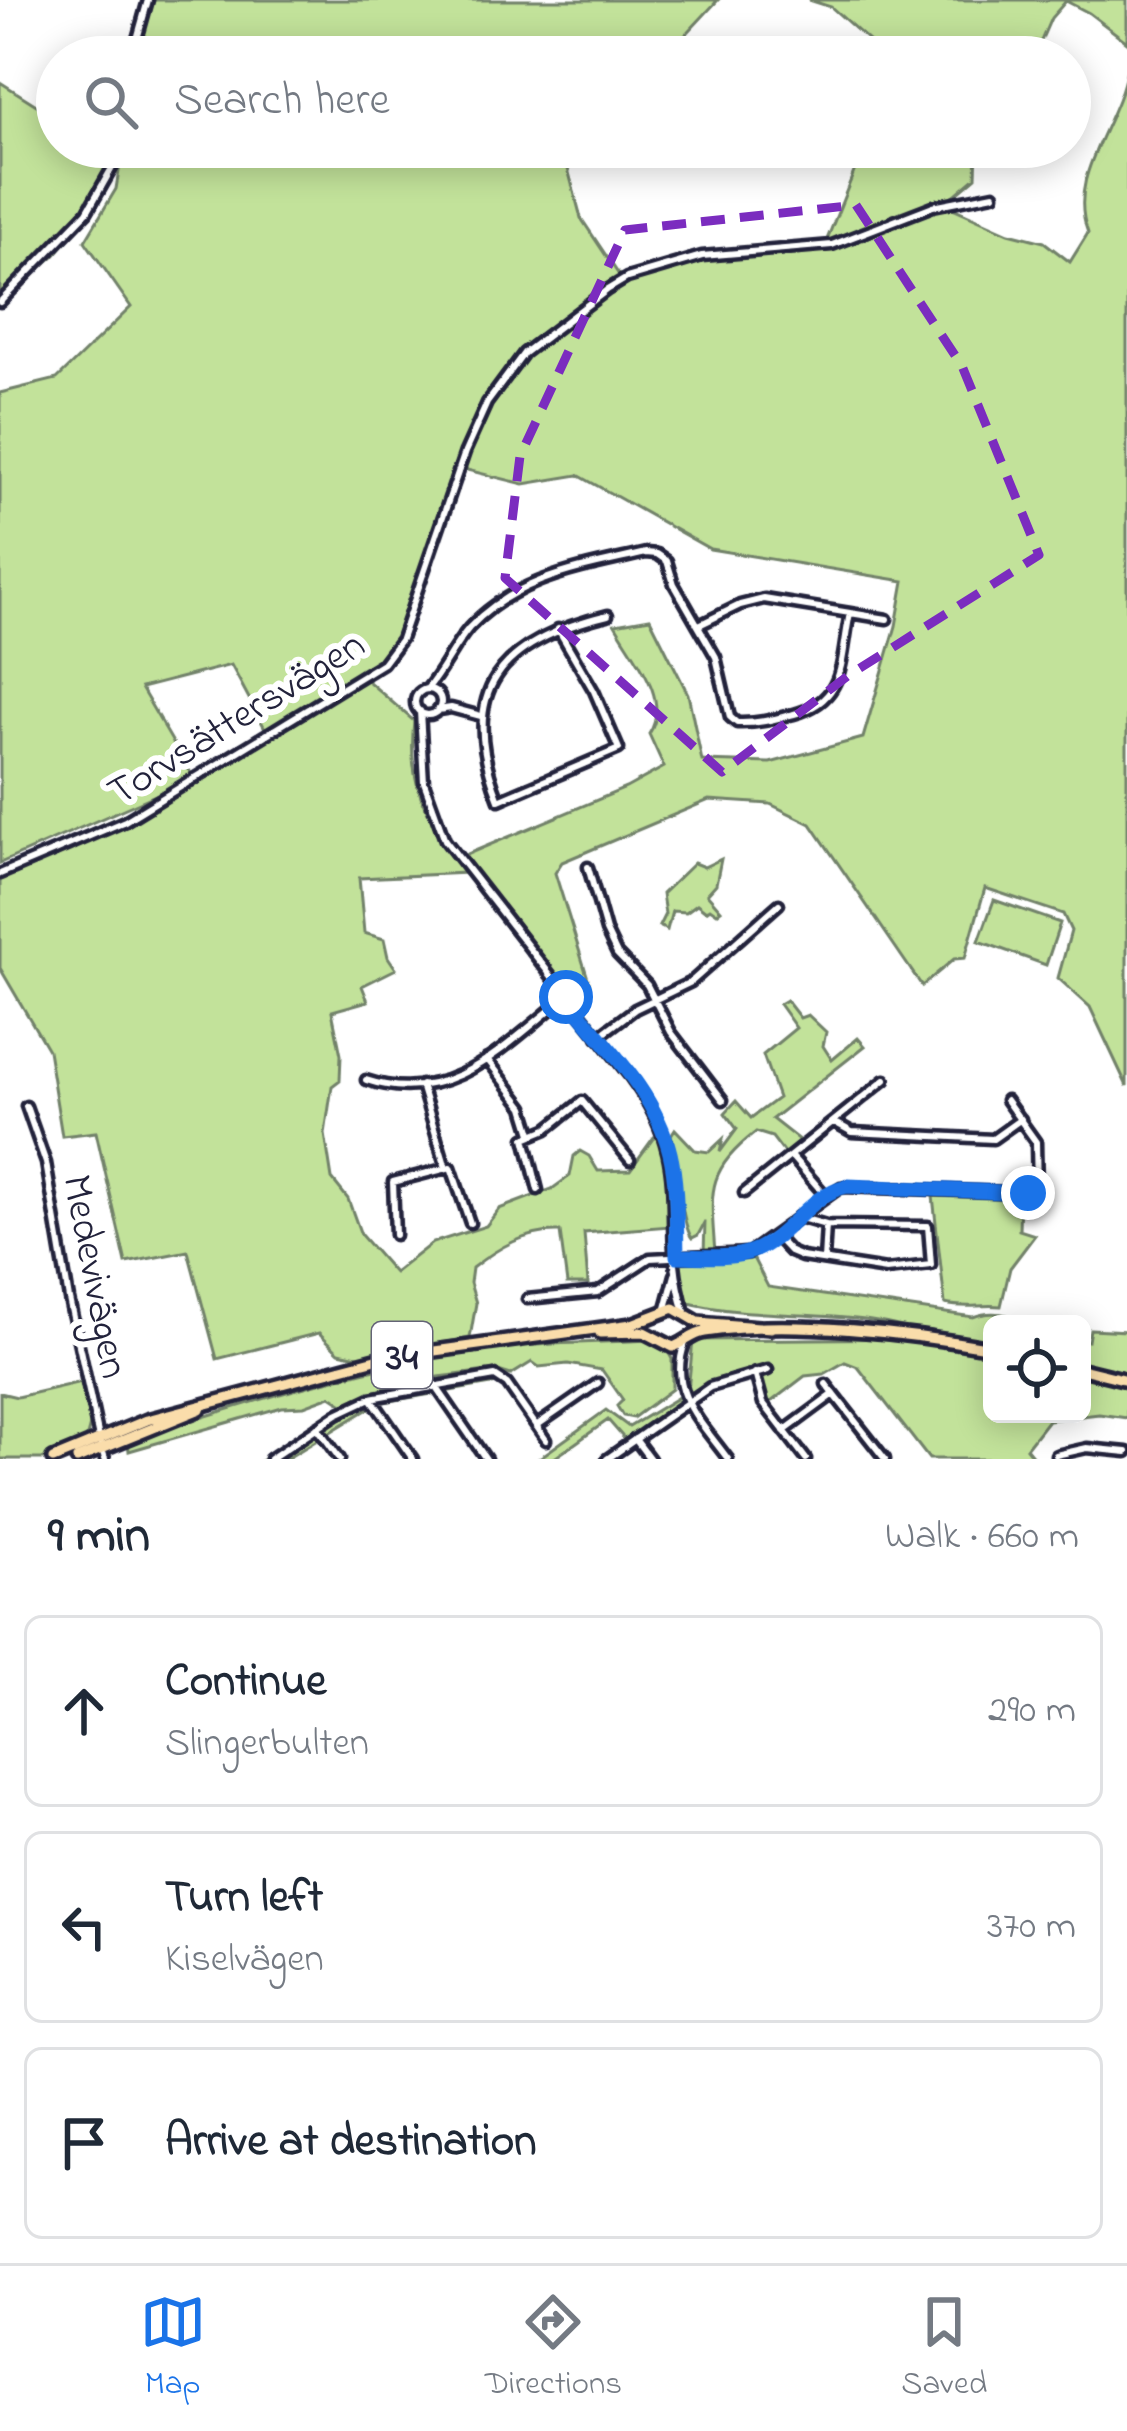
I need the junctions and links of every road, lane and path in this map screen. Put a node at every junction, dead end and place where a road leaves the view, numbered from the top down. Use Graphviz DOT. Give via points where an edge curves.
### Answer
graph roads {
  1 [pos="148,0"];
  2 [pos="138,36"];
  3 [pos="112,168"];
  4 [pos="994,194"];
  5 [pos="0,302"];
  6 [pos="850,613"];
  7 [pos="608,615"];
  8 [pos="887,620"];
  9 [pos="699,626"];
  10 [pos="557,629"];
  11 [pos="439,674"];
  12 [pos="427,689"];
  13 [pos="439,695"];
  14 [pos="451,708"];
  15 [pos="420,711"];
  16 [pos="434,712"];
  17 [pos="482,716"];
  18 [pos="422,735"];
  19 [pos="588,867"];
  20 [pos="0,874"];
  21 [pos="778,904"];
  22 [pos="566,997"];
  23 [pos="655,1000"];
  24 [pos="598,1037"];
  25 [pos="488,1059"];
  26 [pos="366,1080"];
  27 [pos="885,1080"];
  28 [pos="421,1085"];
  29 [pos="723,1100"];
  30 [pos="1006,1100"];
  31 [pos="26,1106"];
  32 [pos="1021,1119"];
  33 [pos="834,1122"];
  34 [pos="532,1133"];
  35 [pos="791,1156"];
  36 [pos="630,1160"];
  37 [pos="446,1168"];
  38 [pos="538,1190"];
  39 [pos="744,1193"];
  40 [pos="824,1196"];
  41 [pos="798,1217"];
  42 [pos="470,1223"];
  43 [pos="826,1225"];
  44 [pos="395,1235"];
  45 [pos="775,1236"];
  46 [pos="824,1260"];
  47 [pos="677,1261"];
  48 [pos="527,1299"];
  49 [pos="661,1313"];
  50 [pos="687,1315"];
  51 [pos="772,1328"];
  52 [pos="586,1331"];
  53 [pos="655,1336"];
  54 [pos="687,1340"];
  55 [pos="668,1346"];
  56 [pos="983,1347"];
  57 [pos="679,1367"];
  58 [pos="768,1370"];
  59 [pos="1091,1371"];
  60 [pos="754,1373"];
  61 [pos="1127,1380"];
  62 [pos="598,1383"];
  63 [pos="826,1384"];
  64 [pos="435,1385"];
  65 [pos="834,1394"];
  66 [pos="371,1398"];
  67 [pos="687,1402"];
  68 [pos="536,1426"];
  69 [pos="317,1427"];
  70 [pos="784,1431"];
  71 [pos="635,1439"];
  72 [pos="546,1440"];
  73 [pos="102,1449"];
  74 [pos="1127,1452"];
  75 [pos="1056,1455"];
  76 [pos="53,1459"];
  77 [pos="77,1459"];
  78 [pos="270,1459"];
  79 [pos="340,1459"];
  80 [pos="413,1459"];
  81 [pos="486,1459"];
  82 [pos="607,1459"];
  83 [pos="650,1459"];
  84 [pos="728,1459"];
  85 [pos="806,1459"];
  86 [pos="885,1459"];
  1 -- 2 [label="street"];
  3 -- 5 [label="street" via="87,212"];
  4 -- 20 [label="street, Torvsättersvägen" via="933,206 832,245 702,256 613,285 524,353 487,404 390,657 125,821"];
  6 -- 8 [label="street"];
  6 -- 9 [label="street" via="764,599"];
  6 -- 9 [label="street" via="827,699 753,723 730,717"];
  7 -- 10 [label="street"];
  9 -- 11 [label="street" via="664,558 639,555 510,594 467,631"];
  10 -- 17 [label="street" via="512,658"];
  10 -- 17 [label="street" via="619,749 499,800 482,755"];
  11 -- 12 [label="street"];
  11 -- 13 [label="street"];
  12 -- 13 [label="street"];
  12 -- 15 [label="street" via="416,698"];
  13 -- 14 [label="street"];
  13 -- 16 [label="street"];
  14 -- 16 [label="street"];
  14 -- 17 [label="street"];
  15 -- 16 [label="street"];
  15 -- 18 [label="street"];
  16 -- 18 [label="street"];
  18 -- 22 [label="street" via="427,794 445,840"];
  19 -- 23 [label="street" via="611,945"];
  21 -- 23 [label="street" via="709,968"];
  22 -- 24 [label="street"];
  22 -- 25 [label="street"];
  23 -- 24 [label="street"];
  23 -- 29 [label="street"];
  24 -- 47 [label="street" via="664,1133"];
  25 -- 28 [label="street" via="457,1079"];
  25 -- 34 [label="street" via="524,1107"];
  26 -- 28 [label="street"];
  27 -- 33 [label="street"];
  28 -- 37 [label="street"];
  30 -- 32 [label="street"];
  31 -- 73 [label="street, Medevivägen" via="44,1152"];
  32 -- 33 [label="street" via="993,1139 852,1132"];
  32 -- 40 [label="street" via="1037,1146 1037,1193 851,1186"];
  33 -- 35 [label="street"];
  34 -- 36 [label="street" via="582,1101"];
  34 -- 38 [label="street" via="524,1144"];
  35 -- 39 [label="street"];
  35 -- 40 [label="street"];
  37 -- 42 [label="street" via="454,1169"];
  37 -- 44 [label="street" via="393,1182"];
  40 -- 41 [label="street"];
  41 -- 43 [label="street"];
  41 -- 45 [label="street"];
  43 -- 46 [label="street"];
  43 -- 46 [label="street" via="928,1226 931,1265 886,1270"];
  45 -- 46 [label="street" via="795,1255"];
  45 -- 47 [label="street" via="749,1253"];
  47 -- 48 [label="street" via="645,1260 598,1292"];
  47 -- 49 [label="street"];
  47 -- 50 [label="street"];
  49 -- 50 [label="main road, 34"];
  49 -- 52 [label="main road, 34"];
  49 -- 53 [label="main road"];
  50 -- 51 [label="main road, 34"];
  50 -- 54 [label="main road"];
  51 -- 54 [label="main road, 34" via="707,1331"];
  51 -- 56 [label="main road, 34"];
  52 -- 53 [label="main road, 34"];
  52 -- 73 [label="main road, 34" via="376,1359 147,1420"];
  53 -- 55 [label="main road"];
  54 -- 55 [label="main road, 34"];
  54 -- 57 [label="street"];
  55 -- 57 [label="street"];
  57 -- 67 [label="street"];
  58 -- 60 [label="street"];
  59 -- 61 [label="main road"];
  60 -- 67 [label="street"];
  60 -- 70 [label="street"];
  62 -- 68 [label="street"];
  63 -- 65 [label="street"];
  64 -- 66 [label="street"];
  64 -- 68 [label="street" via="499,1376"];
  64 -- 81 [label="street"];
  65 -- 70 [label="street"];
  65 -- 86 [label="street"];
  66 -- 69 [label="street"];
  66 -- 80 [label="street"];
  67 -- 71 [label="street"];
  67 -- 84 [label="street"];
  68 -- 72 [label="street"];
  69 -- 78 [label="street"];
  69 -- 79 [label="street"];
  70 -- 85 [label="street"];
  71 -- 82 [label="street"];
  71 -- 83 [label="street"];
  73 -- 76 [label="main road, 34"];
  73 -- 77 [label="main road, 34"];
  74 -- 75 [label="street"];
}
